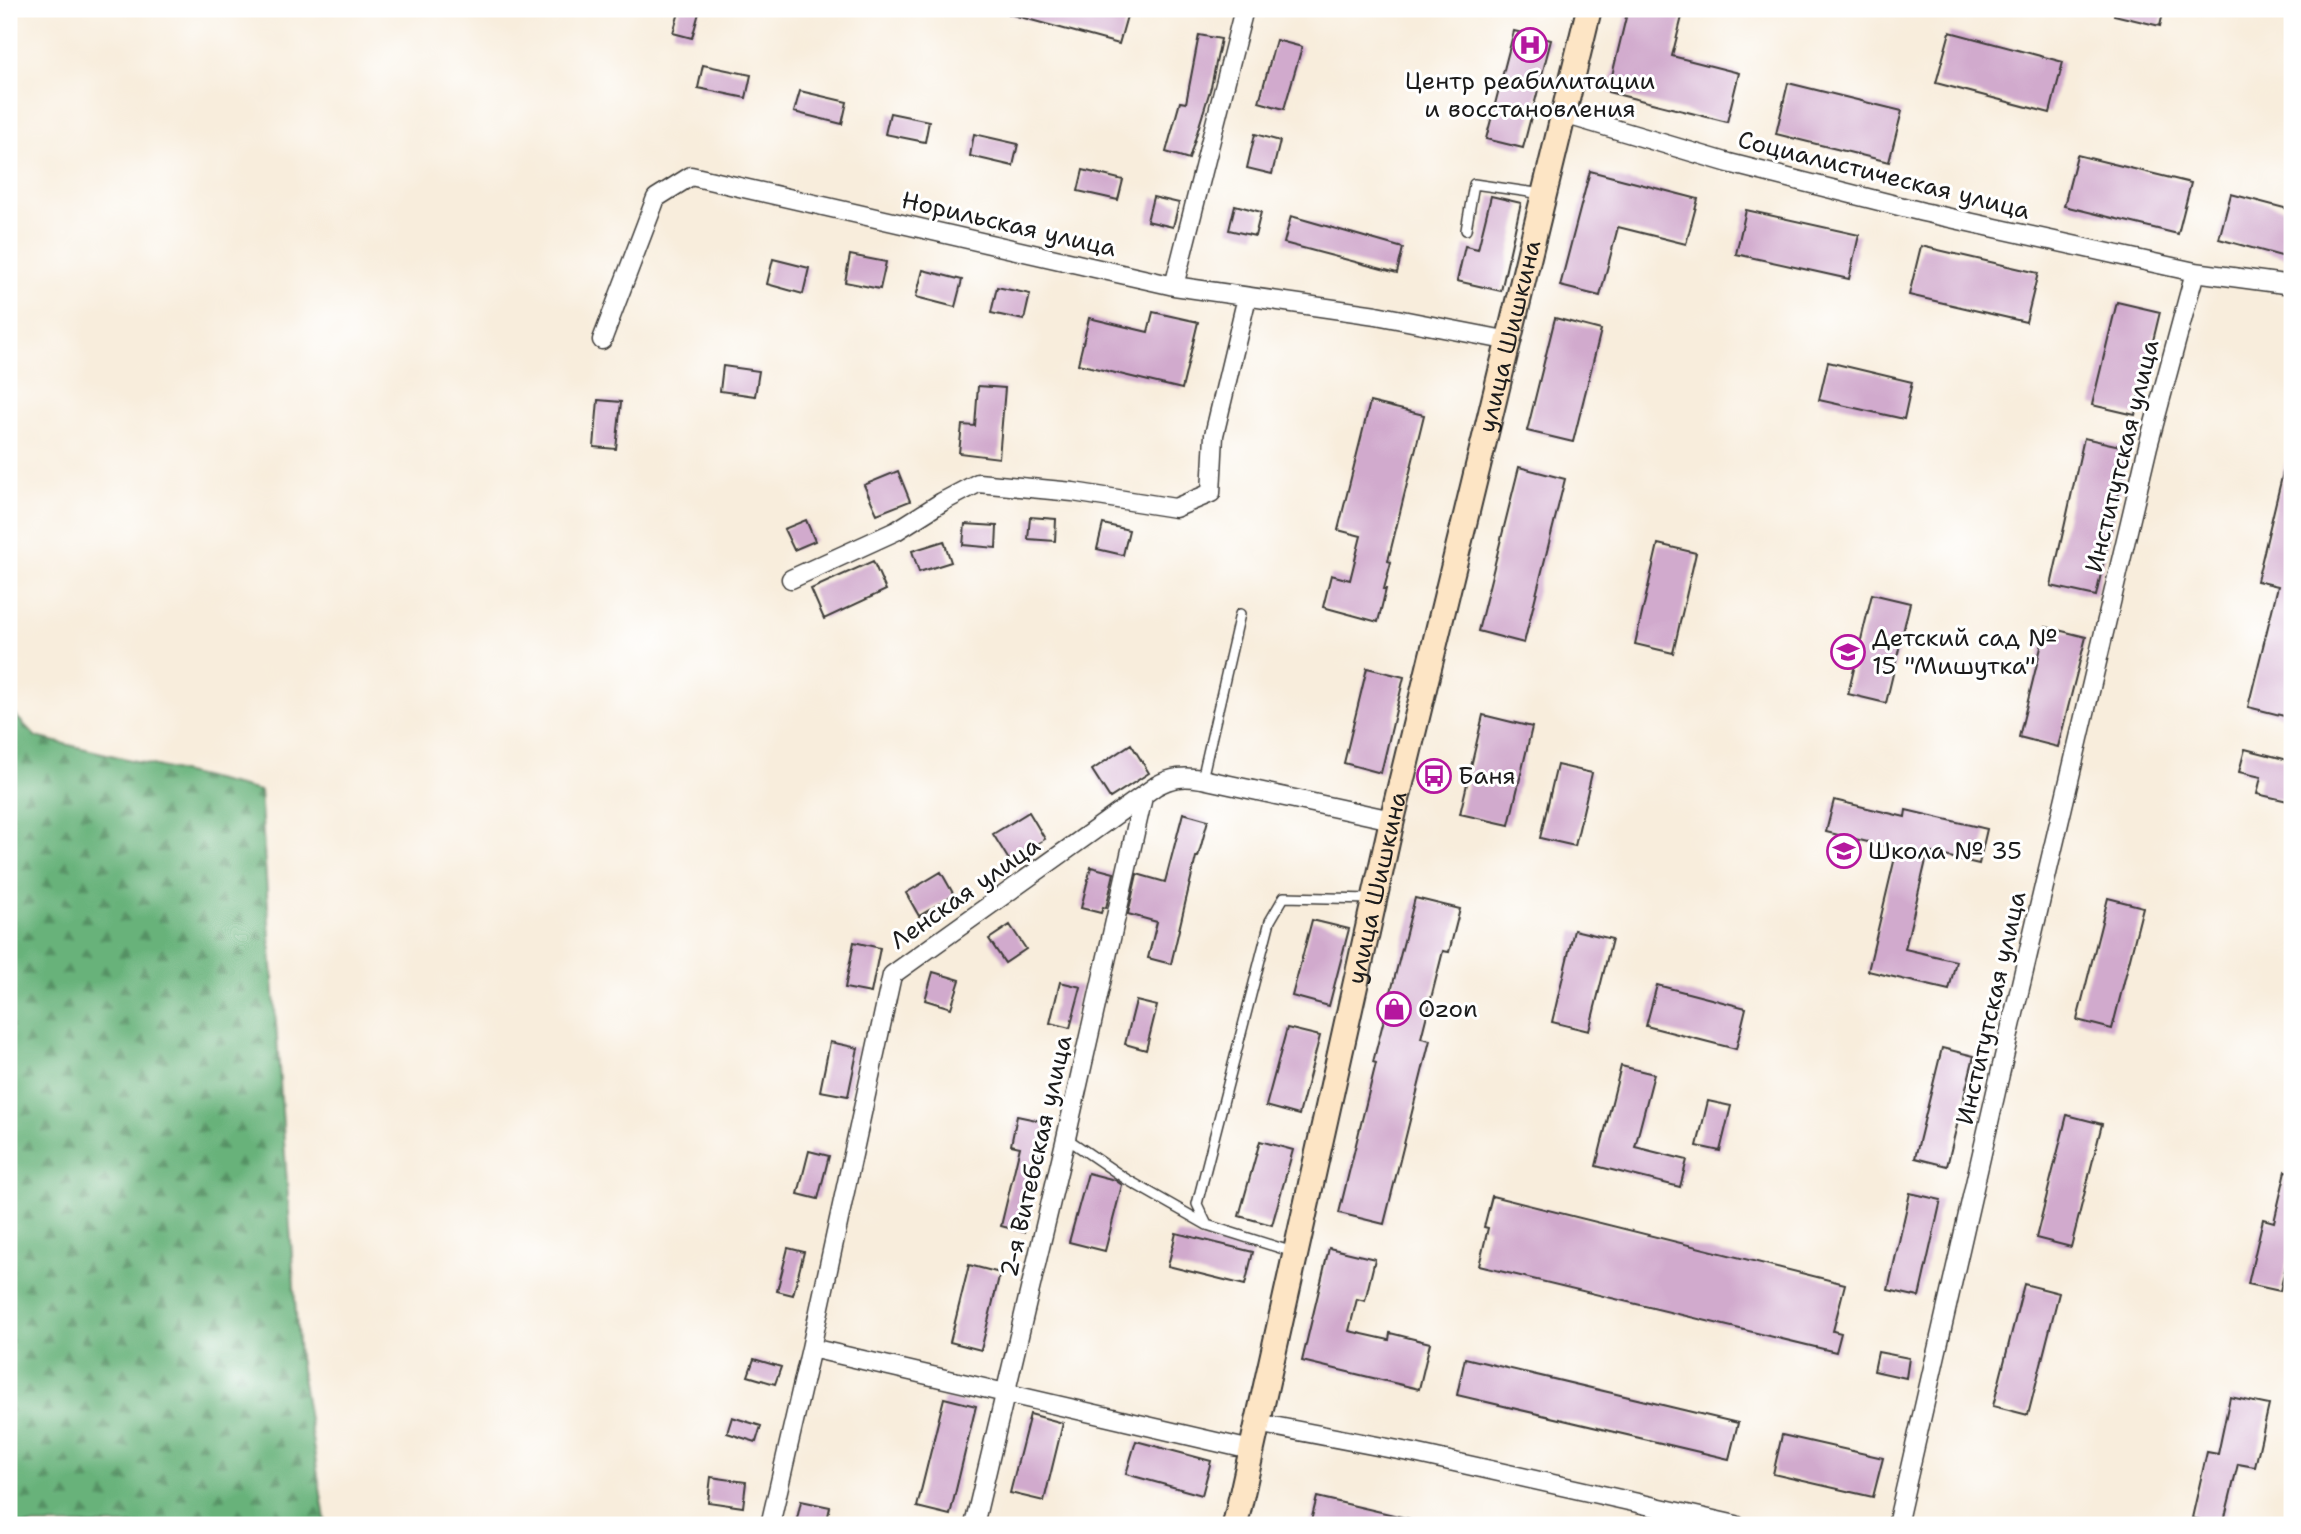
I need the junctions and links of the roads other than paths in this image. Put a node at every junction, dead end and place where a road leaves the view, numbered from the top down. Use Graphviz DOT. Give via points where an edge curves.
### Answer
graph roads {
  1 [pos="1244,9"];
  2 [pos="1589,9"];
  3 [pos="1564,114"];
  4 [pos="1545,194"];
  5 [pos="1466,230"];
  6 [pos="2195,272"];
  7 [pos="2292,285"];
  8 [pos="1174,286"];
  9 [pos="1247,298"];
  10 [pos="602,340"];
  11 [pos="1510,341"];
  12 [pos="791,579"];
  13 [pos="1240,614"];
  14 [pos="1202,779"];
  15 [pos="1143,797"];
  16 [pos="1392,820"];
  17 [pos="1374,899"];
  18 [pos="1066,1138"];
  19 [pos="1207,1224"];
  20 [pos="1296,1253"];
  21 [pos="811,1348"];
  22 [pos="1006,1393"];
  23 [pos="1257,1423"];
  24 [pos="1251,1450"];
  25 [pos="770,1525"];
  26 [pos="974,1525"];
  27 [pos="1235,1525"];
  28 [pos="1736,1525"];
  29 [pos="1898,1525"];
  1 -- 8 [label="street"];
  2 -- 3 [label="main road, улица Шишкина"];
  3 -- 4 [label="main road, улица Шишкина"];
  3 -- 6 [label="street, Социалистическая улица" via="1729,163 1923,212"];
  4 -- 5 [label="lane" via="1474,184"];
  4 -- 11 [label="main road, улица Шишкина"];
  6 -- 7 [label="street"];
  6 -- 29 [label="street, Институтская улица" via="2147,446"];
  8 -- 9 [label="street, Норильская улица"];
  8 -- 10 [label="street, Норильская улица" via="691,176 656,198"];
  9 -- 11 [label="street, Норильская улица" via="1376,315"];
  9 -- 12 [label="street" via="1214,435 1211,493 1175,508 978,483 896,531"];
  11 -- 16 [label="main road, улица Шишкина"];
  13 -- 14 [label="lane"];
  14 -- 15 [label="street, Ленская улица" via="1169,779"];
  14 -- 16 [label="street, Ленская улица"];
  15 -- 18 [label="street, 2-я Витебская улица"];
  15 -- 21 [label="street, Ленская улица" via="892,975"];
  16 -- 17 [label="main road, улица Шишкина"];
  17 -- 19 [label="lane" via="1284,897 1270,921 1197,1204"];
  17 -- 20 [label="main road, улица Шишкина"];
  18 -- 19 [label="lane" via="1126,1179"];
  18 -- 22 [label="street, 2-я Витебская улица"];
  19 -- 20 [label="lane"];
  20 -- 23 [label="main road, улица Шишкина"];
  21 -- 22 [label="street"];
  21 -- 25 [label="street, Ленская улица"];
  22 -- 24 [label="street"];
  22 -- 26 [label="street, 2-я Витебская улица"];
  23 -- 24 [label="main road, улица Шишкина"];
  23 -- 28 [label="street"];
  24 -- 27 [label="main road, улица Шишкина"];
}
